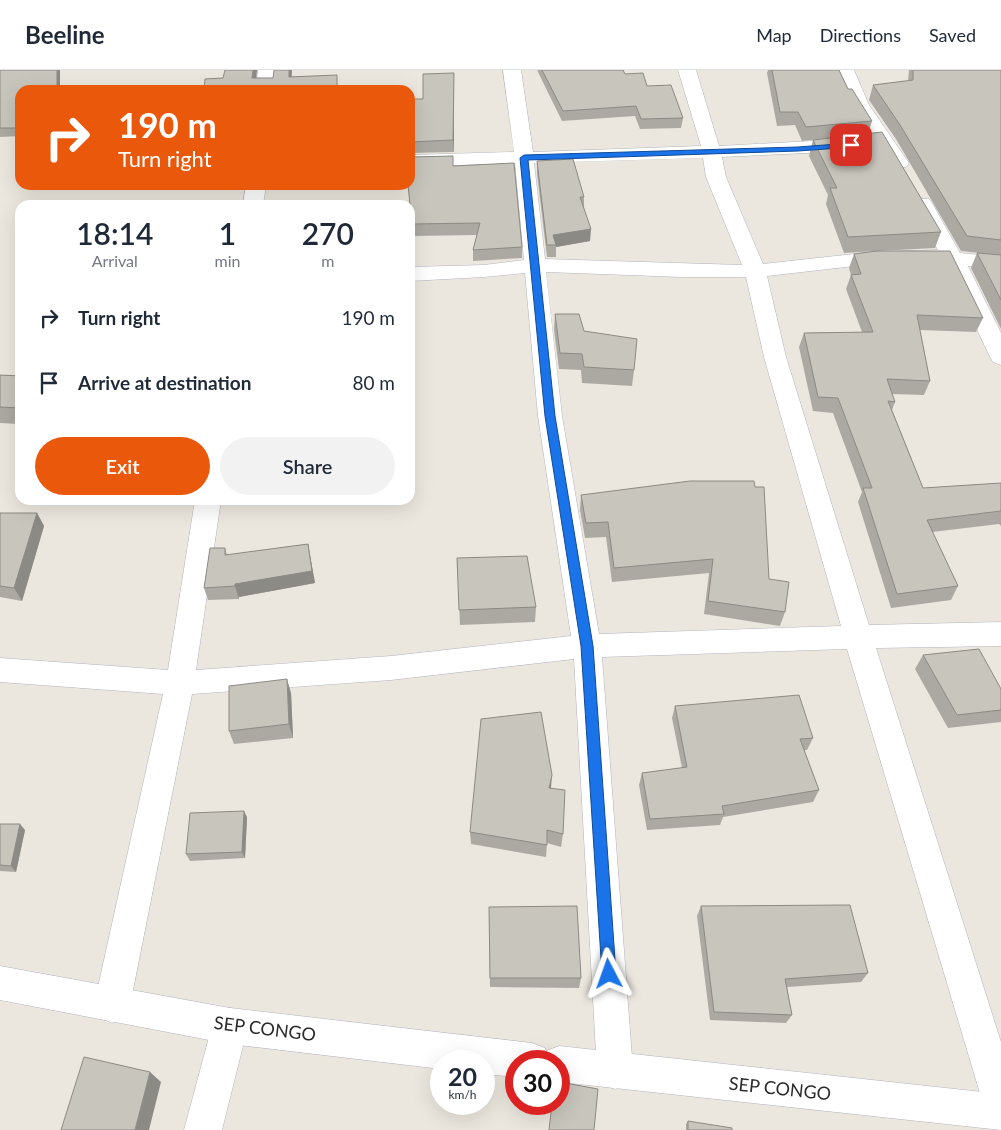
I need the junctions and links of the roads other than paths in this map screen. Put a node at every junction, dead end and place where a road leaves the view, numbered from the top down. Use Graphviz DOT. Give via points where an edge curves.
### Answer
graph roads {
  1 [pos="267,70"];
  2 [pos="512,70"];
  3 [pos="686,70"];
  4 [pos="845,70"];
  5 [pos="266,85"];
  6 [pos="885,140"];
  7 [pos="712,152"];
  8 [pos="524,158"];
  9 [pos="415,161"];
  10 [pos="952,257"];
  11 [pos="1001,262"];
  12 [pos="535,265"];
  13 [pos="754,271"];
  14 [pos="415,274"];
  15 [pos="1001,357"];
  16 [pos="207,505"];
  17 [pos="1001,634"];
  18 [pos="858,637"];
  19 [pos="587,646"];
  20 [pos="0,670"];
  21 [pos="180,683"];
  22 [pos="0,983"];
  23 [pos="112,1005"];
  24 [pos="230,1026"];
  25 [pos="505,1058"];
  26 [pos="570,1065"];
  27 [pos="616,1071"];
  28 [pos="1001,1100"];
  29 [pos="1001,1113"];
  30 [pos="203,1130"];
  1 -- 5 [label="street"];
  2 -- 8 [label="street"];
  3 -- 7 [label="street"];
  4 -- 6 [label="street" via="858,100"];
  6 -- 7 [label="street" via="798,149"];
  6 -- 10 [label="street"];
  7 -- 8 [label="street"];
  7 -- 13 [label="street" via="716,177"];
  8 -- 9 [label="street"];
  8 -- 12 [label="street"];
  10 -- 11 [label="street"];
  10 -- 13 [label="street" via="872,258"];
  10 -- 15 [label="street"];
  12 -- 13 [label="street"];
  12 -- 14 [label="street"];
  12 -- 19 [label="street" via="550,416"];
  13 -- 18 [label="street" via="775,358"];
  16 -- 21 [label="street"];
  17 -- 18 [label="street"];
  18 -- 19 [label="street"];
  18 -- 28 [label="street"];
  19 -- 21 [label="street" via="390,668"];
  19 -- 27 [label="street"];
  20 -- 21 [label="street"];
  21 -- 23 [label="street"];
  22 -- 23 [label="street, SEP CONGO"];
  23 -- 24 [label="street, SEP CONGO"];
  24 -- 25 [label="street, SEP CONGO"];
  24 -- 30 [label="street"];
  26 -- 27 [label="street, SEP CONGO"];
  27 -- 29 [label="street, SEP CONGO"];
}
